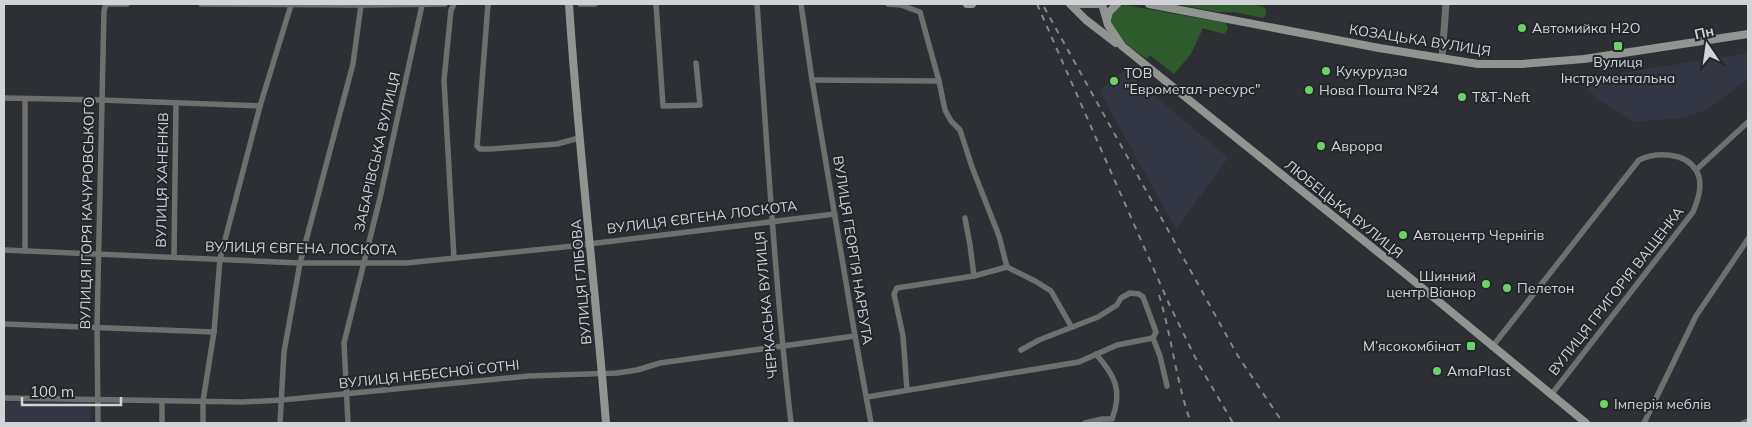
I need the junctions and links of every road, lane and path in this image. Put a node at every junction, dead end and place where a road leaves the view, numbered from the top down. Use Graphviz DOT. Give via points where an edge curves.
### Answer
graph roads {
  1 [pos="105,4"];
  2 [pos="127,4"];
  3 [pos="202,4"];
  4 [pos="227,4"];
  5 [pos="422,4"];
  6 [pos="445,4"];
  7 [pos="454,4"];
  8 [pos="488,4"];
  9 [pos="569,4"];
  10 [pos="580,4"];
  11 [pos="595,4"];
  12 [pos="656,4"];
  13 [pos="757,4"];
  14 [pos="802,4"];
  15 [pos="888,4"];
  16 [pos="967,4"];
  17 [pos="972,4"];
  18 [pos="1078,4"];
  19 [pos="1100,4"];
  20 [pos="1117,4"];
  21 [pos="1149,4"];
  22 [pos="1446,4"];
  23 [pos="291,5"];
  24 [pos="361,5"];
  25 [pos="1108,25"];
  26 [pos="1748,34"];
  27 [pos="1122,46"];
  28 [pos="1442,58"];
  29 [pos="696,63"];
  30 [pos="812,80"];
  31 [pos="939,81"];
  32 [pos="4,98"];
  33 [pos="25,99"];
  34 [pos="101,100"];
  35 [pos="176,103"];
  36 [pos="260,106"];
  37 [pos="1748,122"];
  38 [pos="579,138"];
  39 [pos="1696,170"];
  40 [pos="835,214"];
  41 [pos="965,218"];
  42 [pos="771,222"];
  43 [pos="1748,241"];
  44 [pos="591,242"];
  45 [pos="4,250"];
  46 [pos="24,251"];
  47 [pos="99,254"];
  48 [pos="174,257"];
  49 [pos="454,258"];
  50 [pos="220,259"];
  51 [pos="300,263"];
  52 [pos="365,264"];
  53 [pos="1007,267"];
  54 [pos="974,276"];
  55 [pos="4,324"];
  56 [pos="1071,326"];
  57 [pos="98,327"];
  58 [pos="214,332"];
  59 [pos="855,336"];
  60 [pos="1153,338"];
  61 [pos="782,347"];
  62 [pos="1492,347"];
  63 [pos="1021,350"];
  64 [pos="1096,354"];
  65 [pos="602,373"];
  66 [pos="1167,386"];
  67 [pos="907,390"];
  68 [pos="346,395"];
  69 [pos="1551,395"];
  70 [pos="867,397"];
  71 [pos="4,398"];
  72 [pos="99,400"];
  73 [pos="282,400"];
  74 [pos="162,401"];
  75 [pos="203,402"];
  76 [pos="1748,421"];
  77 [pos="98,423"];
  78 [pos="162,423"];
  79 [pos="203,423"];
  80 [pos="280,423"];
  81 [pos="348,423"];
  82 [pos="606,423"];
  83 [pos="791,423"];
  84 [pos="871,423"];
  85 [pos="1085,423"];
  86 [pos="1586,423"];
  87 [pos="1644,423"];
  88 [pos="1744,423"];
  1 -- 2 [label="street"];
  1 -- 34 [label="street, ВУЛИЦЯ ІГОРЯ КАЧУРОВСЬКОГО"];
  3 -- 4 [label="street"];
  4 -- 23 [label="street"];
  5 -- 6 [label="street"];
  5 -- 24 [label="street"];
  5 -- 52 [label="street, ЗАБАРІВСЬКА ВУЛИЦЯ"];
  7 -- 49 [label="street" via="450,10 444,80"];
  8 -- 38 [label="street" via="477,146 491,149 557,144"];
  9 -- 38 [label="main road, ВУЛИЦЯ ГЛІБОВА"];
  10 -- 11 [label="street"];
  12 -- 29 [label="street" via="663,106 700,105"];
  13 -- 42 [label="street, ЧЕРКАСЬКА ВУЛИЦЯ"];
  14 -- 30 [label="street, ВУЛИЦЯ ГЕОРГІЯ НАРБУТА"];
  15 -- 31 [label="street" via="920,12"];
  16 -- 17 [label="main road"];
  18 -- 19 [label="main road"];
  18 -- 27 [label="main road" via="1086,20"];
  19 -- 25 [label="main road, ЛЮБЕЦЬКА ВУЛИЦЯ"];
  20 -- 25 [label="main road" via="1109,12"];
  21 -- 28 [label="main road, КОЗАЦЬКА ВУЛИЦЯ"];
  22 -- 28 [label="street"];
  23 -- 24 [label="street"];
  23 -- 36 [label="street"];
  24 -- 51 [label="street" via="352,64"];
  25 -- 27 [label="main road, ЛЮБЕЦЬКА ВУЛИЦЯ"];
  26 -- 28 [label="main road, КОЗАЦЬКА ВУЛИЦЯ" via="1584,59 1522,64 1478,64"];
  27 -- 62 [label="main road, ЛЮБЕЦЬКА ВУЛИЦЯ"];
  30 -- 31 [label="street"];
  30 -- 40 [label="street, ВУЛИЦЯ ГЕОРГІЯ НАРБУТА"];
  31 -- 53 [label="street" via="945,110 960,130"];
  32 -- 33 [label="street"];
  33 -- 34 [label="street"];
  33 -- 46 [label="street"];
  34 -- 35 [label="street"];
  34 -- 47 [label="street, ВУЛИЦЯ ІГОРЯ КАЧУРОВСЬКОГО"];
  35 -- 36 [label="street"];
  35 -- 48 [label="street, ВУЛИЦЯ ХАНЕНКІВ"];
  36 -- 50 [label="street"];
  37 -- 39 [label="street"];
  38 -- 44 [label="main road, ВУЛИЦЯ ГЛІБОВА"];
  39 -- 62 [label="street" via="1673,156 1656,155 1639,160"];
  39 -- 69 [label="street, ВУЛИЦЯ ГРИГОРІЯ ВАЩЕНКА" via="1700,189 1694,212"];
  40 -- 42 [label="street, ВУЛИЦЯ ЄВГЕНА ЛОСКОТА"];
  40 -- 59 [label="street, ВУЛИЦЯ ГЕОРГІЯ НАРБУТА"];
  41 -- 54 [label="street"];
  42 -- 44 [label="street, ВУЛИЦЯ ЄВГЕНА ЛОСКОТА"];
  42 -- 61 [label="street, ЧЕРКАСЬКА ВУЛИЦЯ"];
  43 -- 87 [label="street" via="1696,316"];
  44 -- 49 [label="street, ВУЛИЦЯ ЄВГЕНА ЛОСКОТА"];
  44 -- 65 [label="main road, ВУЛИЦЯ ГЛІБОВА"];
  45 -- 46 [label="street, ВУЛИЦЯ ЄВГЕНА ЛОСКОТА"];
  46 -- 47 [label="street, ВУЛИЦЯ ЄВГЕНА ЛОСКОТА"];
  47 -- 48 [label="street, ВУЛИЦЯ ЄВГЕНА ЛОСКОТА"];
  47 -- 57 [label="street, ВУЛИЦЯ ІГОРЯ КАЧУРОВСЬКОГО"];
  48 -- 50 [label="street, ВУЛИЦЯ ЄВГЕНА ЛОСКОТА"];
  49 -- 52 [label="street, ВУЛИЦЯ ЄВГЕНА ЛОСКОТА"];
  50 -- 51 [label="street, ВУЛИЦЯ ЄВГЕНА ЛОСКОТА"];
  50 -- 58 [label="street"];
  51 -- 52 [label="street, ВУЛИЦЯ ЄВГЕНА ЛОСКОТА"];
  51 -- 73 [label="street" via="284,352"];
  52 -- 68 [label="street, ЗАБАРІВСЬКА ВУЛИЦЯ" via="344,343"];
  53 -- 54 [label="street"];
  53 -- 56 [label="street" via="1051,291"];
  54 -- 67 [label="street" via="897,288 894,294 903,336"];
  55 -- 57 [label="street"];
  56 -- 60 [label="street" via="1098,317 1130,293 1139,294 1144,297 1156,332"];
  56 -- 63 [label="street"];
  57 -- 58 [label="street"];
  57 -- 72 [label="street, ВУЛИЦЯ ІГОРЯ КАЧУРОВСЬКОГО"];
  58 -- 75 [label="street"];
  59 -- 61 [label="street, ВУЛИЦЯ НЕБЕСНОЇ СОТНІ"];
  59 -- 70 [label="street, ВУЛИЦЯ ГЕОРГІЯ НАРБУТА"];
  60 -- 64 [label="street" via="1116,345"];
  60 -- 66 [label="street"];
  61 -- 65 [label="street, ВУЛИЦЯ НЕБЕСНОЇ СОТНІ"];
  61 -- 83 [label="street, ЧЕРКАСЬКА ВУЛИЦЯ"];
  62 -- 69 [label="main road, ЛЮБЕЦЬКА ВУЛИЦЯ"];
  64 -- 67 [label="street" via="1079,362"];
  64 -- 85 [label="street" via="1115,378 1116,410 1112,419"];
  65 -- 68 [label="street, ВУЛИЦЯ НЕБЕСНОЇ СОТНІ" via="529,376"];
  65 -- 82 [label="main road, ВУЛИЦЯ ГЛІБОВА"];
  67 -- 70 [label="street"];
  68 -- 73 [label="street, ВУЛИЦЯ НЕБЕСНОЇ СОТНІ"];
  68 -- 81 [label="street, ЗАБАРІВСЬКА ВУЛИЦЯ"];
  69 -- 86 [label="main road, ЛЮБЕЦЬКА ВУЛИЦЯ"];
  70 -- 84 [label="street, ВУЛИЦЯ ГЕОРГІЯ НАРБУТА"];
  71 -- 72 [label="street, ВУЛИЦЯ НЕБЕСНОЇ СОТНІ"];
  72 -- 74 [label="street, ВУЛИЦЯ НЕБЕСНОЇ СОТНІ"];
  72 -- 77 [label="street, ВУЛИЦЯ ІГОРЯ КАЧУРОВСЬКОГО"];
  73 -- 75 [label="street, ВУЛИЦЯ НЕБЕСНОЇ СОТНІ"];
  73 -- 80 [label="street"];
  74 -- 75 [label="street, ВУЛИЦЯ НЕБЕСНОЇ СОТНІ"];
  74 -- 78 [label="street"];
  75 -- 79 [label="street"];
  76 -- 88 [label="street"];
}
